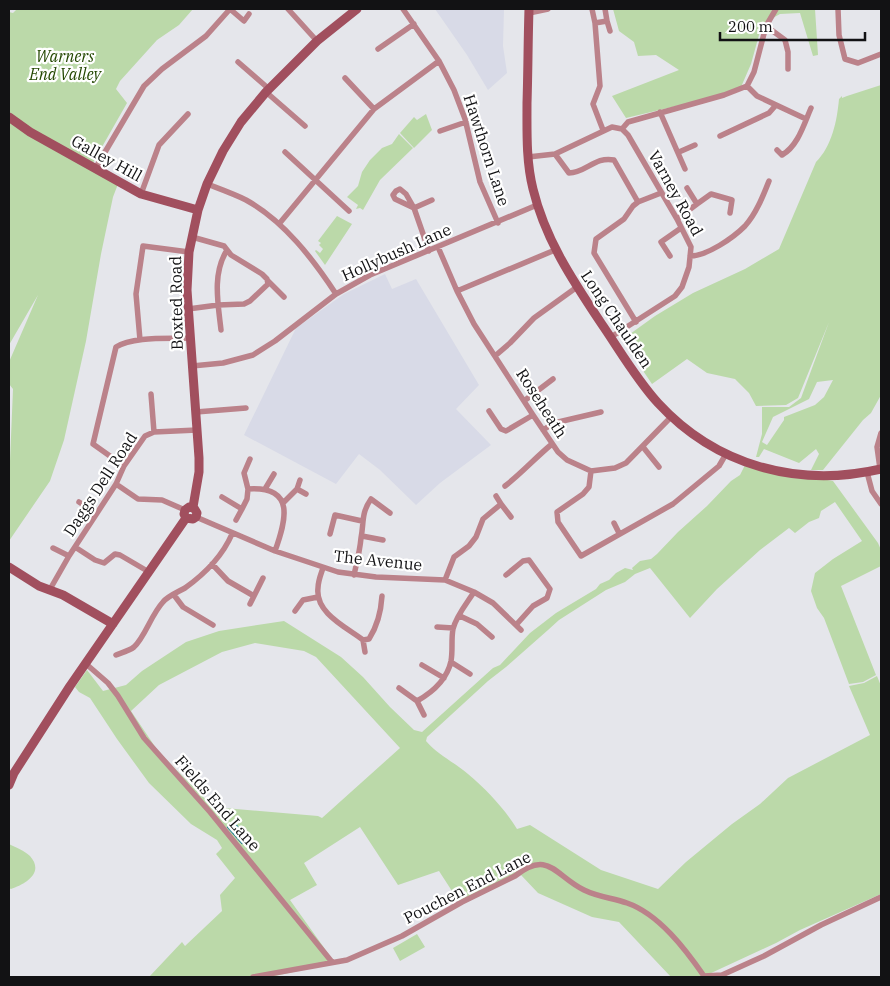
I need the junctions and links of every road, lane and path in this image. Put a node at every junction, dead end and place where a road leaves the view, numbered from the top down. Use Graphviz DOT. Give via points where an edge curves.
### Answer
graph roads {
  1 [pos="230,9"];
  2 [pos="288,9"];
  3 [pos="403,9"];
  4 [pos="548,9"];
  5 [pos="592,9"];
  6 [pos="605,9"];
  7 [pos="776,9"];
  8 [pos="838,9"];
  9 [pos="351,10"];
  10 [pos="529,11"];
  11 [pos="249,14"];
  12 [pos="607,21"];
  13 [pos="414,24"];
  14 [pos="595,24"];
  15 [pos="766,26"];
  16 [pos="610,31"];
  17 [pos="317,41"];
  18 [pos="378,49"];
  19 [pos="881,54"];
  20 [pos="439,61"];
  21 [pos="238,62"];
  22 [pos="788,69"];
  23 [pos="346,78"];
  24 [pos="747,86"];
  25 [pos="268,91"];
  26 [pos="776,105"];
  27 [pos="811,108"];
  28 [pos="374,109"];
  29 [pos="660,112"];
  30 [pos="188,114"];
  31 [pos="9,117"];
  32 [pos="806,119"];
  33 [pos="466,122"];
  34 [pos="305,126"];
  35 [pos="622,129"];
  36 [pos="603,130"];
  37 [pos="440,131"];
  38 [pos="720,136"];
  39 [pos="695,145"];
  40 [pos="777,150"];
  41 [pos="285,152"];
  42 [pos="679,152"];
  43 [pos="555,154"];
  44 [pos="528,157"];
  45 [pos="95,169"];
  46 [pos="685,169"];
  47 [pos="316,179"];
  48 [pos="769,181"];
  49 [pos="207,184"];
  50 [pos="687,188"];
  51 [pos="661,193"];
  52 [pos="141,194"];
  53 [pos="432,200"];
  54 [pos="638,202"];
  55 [pos="697,204"];
  56 [pos="537,206"];
  57 [pos="198,210"];
  58 [pos="349,210"];
  59 [pos="730,213"];
  60 [pos="677,220"];
  61 [pos="498,223"];
  62 [pos="279,224"];
  63 [pos="681,228"];
  64 [pos="192,237"];
  65 [pos="438,247"];
  66 [pos="227,250"];
  67 [pos="555,250"];
  68 [pos="429,251"];
  69 [pos="189,252"];
  70 [pos="670,256"];
  71 [pos="690,256"];
  72 [pos="268,281"];
  73 [pos="577,287"];
  74 [pos="457,291"];
  75 [pos="336,294"];
  76 [pos="284,297"];
  77 [pos="218,305"];
  78 [pos="188,309"];
  79 [pos="636,322"];
  80 [pos="221,330"];
  81 [pos="190,338"];
  82 [pos="611,338"];
  83 [pos="140,340"];
  84 [pos="495,356"];
  85 [pos="192,366"];
  86 [pos="553,379"];
  87 [pos="151,394"];
  88 [pos="524,401"];
  89 [pos="246,408"];
  90 [pos="490,410"];
  91 [pos="196,412"];
  92 [pos="601,412"];
  93 [pos="533,415"];
  94 [pos="671,417"];
  95 [pos="197,430"];
  96 [pos="543,430"];
  97 [pos="154,432"];
  98 [pos="881,433"];
  99 [pos="552,444"];
  100 [pos="643,447"];
  101 [pos="726,454"];
  102 [pos="250,459"];
  103 [pos="124,466"];
  104 [pos="659,467"];
  105 [pos="881,469"];
  106 [pos="591,471"];
  107 [pos="867,472"];
  108 [pos="274,474"];
  109 [pos="300,480"];
  110 [pos="116,484"];
  111 [pos="505,486"];
  112 [pos="248,489"];
  113 [pos="265,489"];
  114 [pos="297,489"];
  115 [pos="306,494"];
  116 [pos="496,496"];
  117 [pos="222,498"];
  118 [pos="79,502"];
  119 [pos="283,503"];
  120 [pos="501,504"];
  121 [pos="881,504"];
  122 [pos="242,509"];
  123 [pos="188,512"];
  124 [pos="96,513"];
  125 [pos="390,514"];
  126 [pos="511,516"];
  127 [pos="196,517"];
  128 [pos="236,520"];
  129 [pos="362,521"];
  130 [pos="614,523"];
  131 [pos="619,533"];
  132 [pos="232,534"];
  133 [pos="330,534"];
  134 [pos="362,536"];
  135 [pos="383,540"];
  136 [pos="76,547"];
  137 [pos="53,548"];
  138 [pos="275,551"];
  139 [pos="69,556"];
  140 [pos="212,564"];
  141 [pos="9,567"];
  142 [pos="323,568"];
  143 [pos="149,572"];
  144 [pos="354,575"];
  145 [pos="506,575"];
  146 [pos="263,578"];
  147 [pos="445,580"];
  148 [pos="49,591"];
  149 [pos="474,592"];
  150 [pos="174,595"];
  151 [pos="254,596"];
  152 [pos="382,596"];
  153 [pos="318,597"];
  154 [pos="250,604"];
  155 [pos="295,611"];
  156 [pos="460,616"];
  157 [pos="113,624"];
  158 [pos="213,625"];
  159 [pos="437,627"];
  160 [pos="454,628"];
  161 [pos="492,637"];
  162 [pos="363,640"];
  163 [pos="365,652"];
  164 [pos="116,655"];
  165 [pos="451,662"];
  166 [pos="85,663"];
  167 [pos="422,665"];
  168 [pos="470,674"];
  169 [pos="444,678"];
  170 [pos="399,688"];
  171 [pos="416,701"];
  172 [pos="424,715"];
  173 [pos="9,785"];
  174 [pos="881,898"];
  175 [pos="332,962"];
  176 [pos="253,977"];
  1 -- 11 [label="street" via="244,21"];
  1 -- 45 [label="street" via="206,36 144,86"];
  2 -- 17 [label="street"];
  3 -- 13 [label="street, Hawthorn Lane"];
  4 -- 10 [label="street"];
  5 -- 14 [label="street"];
  6 -- 12 [label="street"];
  7 -- 15 [label="street"];
  8 -- 19 [label="street" via="839,35 845,59 858,63"];
  9 -- 17 [label="street, Boxted Road"];
  10 -- 44 [label="street, Long Chaulden"];
  12 -- 14 [label="street"];
  12 -- 16 [label="street"];
  13 -- 18 [label="street"];
  13 -- 20 [label="street, Hawthorn Lane"];
  14 -- 36 [label="street" via="600,86 593,104"];
  15 -- 22 [label="street" via="785,40"];
  15 -- 24 [label="street"];
  17 -- 25 [label="street, Boxted Road"];
  20 -- 28 [label="street"];
  20 -- 33 [label="street, Hawthorn Lane"];
  21 -- 25 [label="street"];
  23 -- 28 [label="street"];
  24 -- 26 [label="street" via="757,96"];
  24 -- 29 [label="street"];
  25 -- 34 [label="street"];
  25 -- 49 [label="street, Boxted Road" via="241,122"];
  26 -- 32 [label="street"];
  26 -- 38 [label="street" via="769,113"];
  27 -- 32 [label="street"];
  28 -- 47 [label="street"];
  29 -- 35 [label="street" via="628,122"];
  29 -- 42 [label="street"];
  30 -- 52 [label="street" via="160,145"];
  31 -- 45 [label="street, Galley Hill"];
  32 -- 40 [label="street" via="805,126 787,152 782,155"];
  33 -- 37 [label="street"];
  33 -- 61 [label="street, Hawthorn Lane" via="480,182"];
  35 -- 36 [label="street" via="612,126"];
  35 -- 51 [label="street, Varney Road"];
  36 -- 43 [label="street"];
  39 -- 42 [label="street"];
  41 -- 47 [label="street"];
  42 -- 46 [label="street"];
  43 -- 44 [label="street"];
  43 -- 54 [label="street" via="569,173 605,158 614,160"];
  44 -- 56 [label="street, Long Chaulden"];
  45 -- 52 [label="street, Galley Hill"];
  47 -- 58 [label="street"];
  47 -- 62 [label="street"];
  48 -- 71 [label="street" via="745,226 723,243 698,256"];
  49 -- 57 [label="street, Boxted Road"];
  49 -- 62 [label="street" via="247,200"];
  50 -- 55 [label="street"];
  51 -- 54 [label="street"];
  51 -- 60 [label="street, Varney Road"];
  52 -- 57 [label="street, Galley Hill"];
  53 -- 68 [label="street" via="414,208"];
  54 -- 79 [label="street" via="624,219 596,239 594,252"];
  55 -- 59 [label="street" via="711,194 732,200"];
  55 -- 60 [label="street"];
  56 -- 61 [label="street, Hollybush Lane"];
  56 -- 67 [label="street, Long Chaulden"];
  57 -- 64 [label="street, Boxted Road"];
  60 -- 63 [label="street, Varney Road"];
  61 -- 65 [label="street, Hollybush Lane"];
  62 -- 75 [label="street"];
  63 -- 70 [label="street" via="661,242"];
  63 -- 71 [label="street, Varney Road" via="691,247"];
  64 -- 66 [label="street" via="220,244"];
  64 -- 69 [label="street, Boxted Road"];
  65 -- 68 [label="street, Hollybush Lane"];
  65 -- 74 [label="street, Roseheath"];
  66 -- 72 [label="street"];
  66 -- 77 [label="street" via="218,274"];
  67 -- 73 [label="street, Long Chaulden"];
  67 -- 74 [label="street"];
  68 -- 75 [label="street, Hollybush Lane" via="370,275"];
  69 -- 78 [label="street, Boxted Road"];
  69 -- 83 [label="street" via="143,246 136,294"];
  71 -- 79 [label="street, Varney Road" via="682,287 675,296"];
  72 -- 76 [label="street"];
  72 -- 77 [label="street" via="267,286 244,304"];
  73 -- 82 [label="street, Long Chaulden"];
  73 -- 84 [label="street" via="534,318"];
  74 -- 84 [label="street, Roseheath"];
  75 -- 85 [label="street, Hollybush Lane" via="252,355 223,363"];
  77 -- 78 [label="street"];
  77 -- 80 [label="street"];
  78 -- 81 [label="street, Boxted Road"];
  79 -- 82 [label="street, Varney Road"];
  81 -- 83 [label="street"];
  81 -- 85 [label="street, Boxted Road"];
  82 -- 94 [label="street, Long Chaulden" via="645,387"];
  83 -- 103 [label="street" via="116,347 93,444"];
  84 -- 88 [label="street, Roseheath"];
  85 -- 91 [label="street, Boxted Road"];
  86 -- 88 [label="street"];
  87 -- 97 [label="street"];
  88 -- 93 [label="street, Roseheath"];
  89 -- 91 [label="street"];
  90 -- 93 [label="street" via="501,429 506,431"];
  91 -- 95 [label="street, Boxted Road"];
  92 -- 96 [label="street" via="554,423"];
  93 -- 96 [label="street, Roseheath"];
  94 -- 100 [label="street"];
  94 -- 101 [label="street, Long Chaulden" via="696,437"];
  95 -- 97 [label="street, Daggs Dell Road"];
  95 -- 123 [label="street, Boxted Road" via="199,472"];
  96 -- 99 [label="street, Roseheath"];
  97 -- 103 [label="street, Daggs Dell Road" via="145,436"];
  98 -- 105 [label="street" via="877,447"];
  99 -- 106 [label="street, Roseheath" via="567,460"];
  99 -- 111 [label="street"];
  100 -- 104 [label="street"];
  100 -- 106 [label="street" via="626,463"];
  101 -- 107 [label="street, Long Chaulden" via="755,466 793,475"];
  101 -- 131 [label="street" via="719,466 673,504"];
  102 -- 112 [label="street" via="244,473"];
  103 -- 110 [label="street, Daggs Dell Road"];
  105 -- 107 [label="street, Long Chaulden"];
  106 -- 131 [label="street" via="589,487 557,512 558,522 581,556"];
  107 -- 121 [label="street" via="872,491"];
  108 -- 113 [label="street"];
  109 -- 114 [label="street"];
  110 -- 123 [label="street" via="138,499 162,500"];
  110 -- 124 [label="street, Daggs Dell Road"];
  112 -- 113 [label="street"];
  112 -- 122 [label="street"];
  113 -- 119 [label="street"];
  114 -- 115 [label="street"];
  114 -- 119 [label="street"];
  116 -- 120 [label="street"];
  117 -- 122 [label="street"];
  118 -- 124 [label="street"];
  119 -- 138 [label="street" via="286,515"];
  120 -- 126 [label="street"];
  120 -- 147 [label="street" via="483,519 469,546 454,557"];
  122 -- 128 [label="street"];
  123 -- 127 [label="street" via="192,519"];
  123 -- 143 [label="street, Boxted Road"];
  124 -- 136 [label="street, Daggs Dell Road"];
  125 -- 129 [label="street" via="371,499"];
  127 -- 132 [label="street, The Avenue"];
  129 -- 133 [label="street" via="336,512"];
  129 -- 134 [label="street"];
  130 -- 131 [label="street"];
  132 -- 138 [label="street, The Avenue"];
  132 -- 140 [label="street" via="225,550"];
  134 -- 135 [label="street"];
  134 -- 144 [label="street"];
  136 -- 139 [label="street, Daggs Dell Road"];
  136 -- 143 [label="street" via="104,563 115,554 120,555"];
  137 -- 139 [label="street"];
  138 -- 142 [label="street, The Avenue"];
  139 -- 148 [label="street, Daggs Dell Road"];
  140 -- 150 [label="street"];
  140 -- 151 [label="street" via="228,581"];
  141 -- 148 [label="street"];
  142 -- 144 [label="street, The Avenue"];
  142 -- 153 [label="street"];
  143 -- 157 [label="street, Boxted Road"];
  144 -- 147 [label="street, The Avenue"];
  145 -- 149 [label="street, The Avenue" via="523,560 529,560 550,590 547,598 533,606 518,627 493,602"];
  146 -- 151 [label="street"];
  147 -- 149 [label="street, The Avenue"];
  148 -- 157 [label="street" via="63,595"];
  149 -- 156 [label="street"];
  150 -- 158 [label="street" via="183,607"];
  150 -- 164 [label="street" via="164,601 150,618 133,648"];
  151 -- 154 [label="street"];
  152 -- 162 [label="street" via="376,628 369,639"];
  153 -- 155 [label="street" via="303,600"];
  153 -- 162 [label="street" via="326,613"];
  156 -- 160 [label="street"];
  156 -- 161 [label="street" via="477,624"];
  157 -- 166 [label="street, Boxted Road"];
  159 -- 160 [label="street"];
  160 -- 165 [label="street"];
  162 -- 163 [label="street"];
  165 -- 168 [label="street"];
  165 -- 169 [label="street"];
  166 -- 173 [label="street, Boxted Road"];
  166 -- 175 [label="street, Fields End Lane" via="113,690 144,738 210,812"];
  167 -- 169 [label="street"];
  169 -- 171 [label="street" via="434,690"];
  170 -- 171 [label="street"];
  171 -- 172 [label="street"];
  174 -- 175 [label="street, Pouchen End Lane" via="722,976 704,976 680,943 641,909 592,895 539,863 402,936 347,960"];
  175 -- 176 [label="street, Pouchen End Lane"];
}
